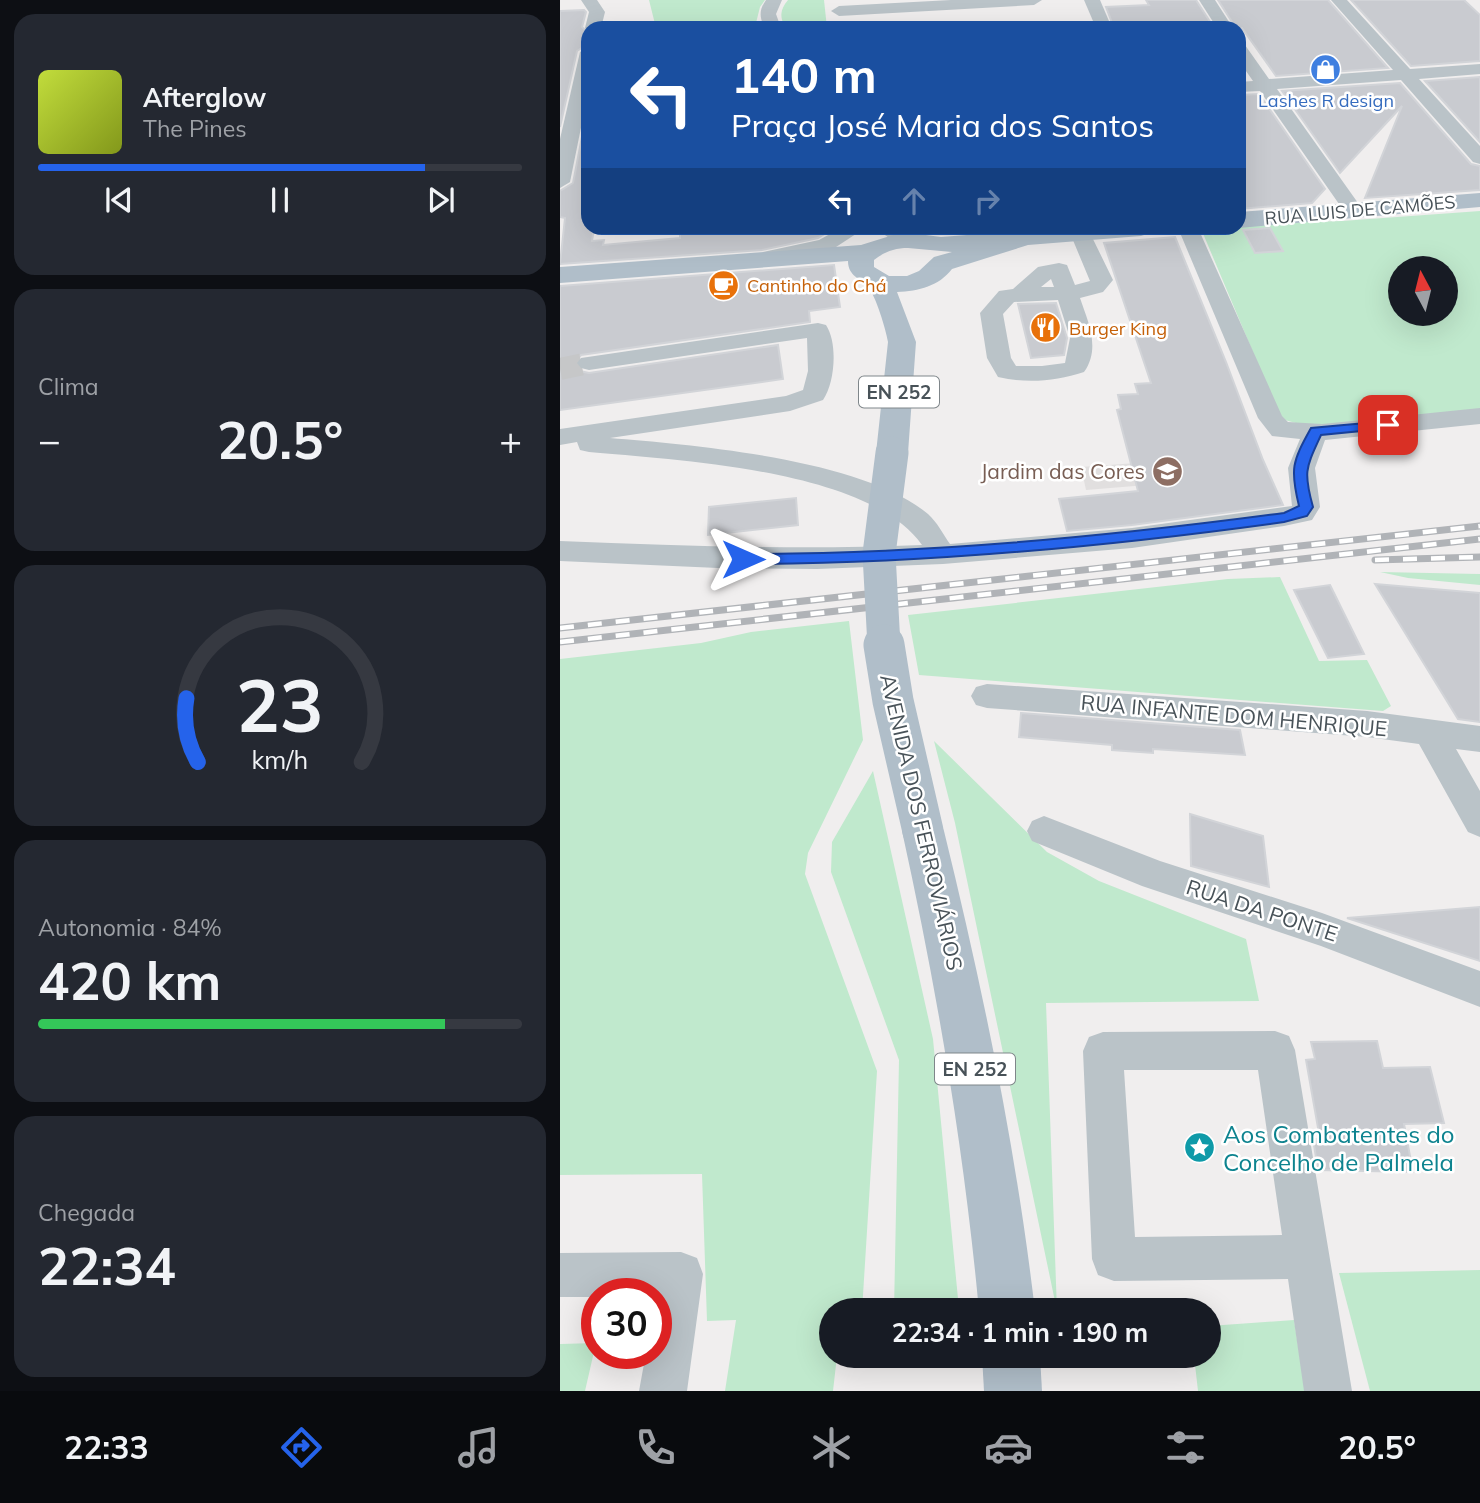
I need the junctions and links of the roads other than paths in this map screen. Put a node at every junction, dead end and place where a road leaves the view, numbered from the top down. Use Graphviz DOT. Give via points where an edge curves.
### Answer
graph roads {
  1 [pos="589,0"];
  2 [pos="774,0"];
  3 [pos="1034,0"];
  4 [pos="1092,0"];
  5 [pos="1207,0"];
  6 [pos="1339,0"];
  7 [pos="839,13"];
  8 [pos="595,21"];
  9 [pos="769,21"];
  10 [pos="1101,21"];
  11 [pos="1220,21"];
  12 [pos="1246,60"];
  13 [pos="1480,69"];
  14 [pos="581,70"];
  15 [pos="1407,75"];
  16 [pos="1263,86"];
  17 [pos="1246,87"];
  18 [pos="572,138"];
  19 [pos="1480,158"];
  20 [pos="560,181"];
  21 [pos="1480,200"];
  22 [pos="1353,210"];
  23 [pos="1246,218"];
  24 [pos="844,235"];
  25 [pos="1061,235"];
  26 [pos="1081,235"];
  27 [pos="1191,235"];
  28 [pos="928,249"];
  29 [pos="873,250"];
  30 [pos="771,257"];
  31 [pos="560,275"];
  32 [pos="920,281"];
  33 [pos="1067,291"];
  34 [pos="900,331"];
  35 [pos="589,363"];
  36 [pos="1480,416"];
  37 [pos="1316,431"];
  38 [pos="560,439"];
  39 [pos="560,551"];
  40 [pos="943,554"];
  41 [pos="988,696"];
  42 [pos="1430,733"];
  43 [pos="1480,739"];
  44 [pos="1480,822"];
  45 [pos="1044,831"];
  46 [pos="1480,989"];
  47 [pos="1307,1257"];
  48 [pos="560,1275"];
  49 [pos="1005,1298"];
  50 [pos="1012,1368"];
  51 [pos="663,1391"];
  52 [pos="1013,1391"];
  53 [pos="1328,1391"];
  1 -- 8 [label="street" via="597,12"];
  2 -- 9 [label="street" via="768,9"];
  3 -- 7 [label="street"];
  4 -- 10 [label="street"];
  5 -- 11 [label="street"];
  6 -- 15 [label="street"];
  12 -- 16 [label="street"];
  13 -- 15 [label="street"];
  14 -- 18 [label="street"];
  15 -- 16 [label="street"];
  15 -- 19 [label="street"];
  16 -- 17 [label="street"];
  16 -- 22 [label="street"];
  18 -- 20 [label="street"];
  21 -- 22 [label="main road, RUA LUIS DE CAMÕES"];
  22 -- 23 [label="main road, RUA LUIS DE CAMÕES"];
  24 -- 30 [label="street" via="826,245"];
  25 -- 28 [label="main road"];
  26 -- 33 [label="street" via="1102,280 1092,289"];
  27 -- 37 [label="street" via="1271,418 1281,430"];
  28 -- 29 [label="main road" via="889,242"];
  28 -- 32 [label="main road" via="935,274"];
  29 -- 30 [label="main road"];
  29 -- 32 [label="main road" via="892,284"];
  29 -- 34 [label="main road, AVENIDA DOS FERROVIÁRIOS / EN 252"];
  30 -- 31 [label="main road"];
  32 -- 34 [label="main road, AVENIDA DOS FERROVIÁRIOS / EN 252"];
  33 -- 33 [label="street" via="1007,296 991,313 1002,367 1007,372 1076,367 1082,338"];
  34 -- 49 [label="main road, AVENIDA DOS FERROVIÁRIOS / EN 252, bridge" via="902,356 880,547 880,614 893,698 983,1110"];
  35 -- 38 [label="street" via="818,330 822,356 814,395 790,403"];
  36 -- 37 [label="street"];
  37 -- 40 [label="street" via="1300,467 1306,507 1302,513 1132,538"];
  38 -- 40 [label="street" via="802,472 869,490 917,520"];
  39 -- 40 [label="street" via="817,559"];
  41 -- 42 [label="street, RUA INFANTE DOM HENRIQUE" via="1367,724"];
  42 -- 43 [label="street, RUA INFANTE DOM HENRIQUE"];
  42 -- 44 [label="street"];
  45 -- 46 [label="street, RUA DA PONTE" via="1155,875"];
  47 -- 47 [label="street" via="1275,1049 1103,1051 1114,1259"];
  47 -- 53 [label="street"];
  48 -- 51 [label="street" via="681,1274"];
  50 -- 52 [label="main road"];
}
